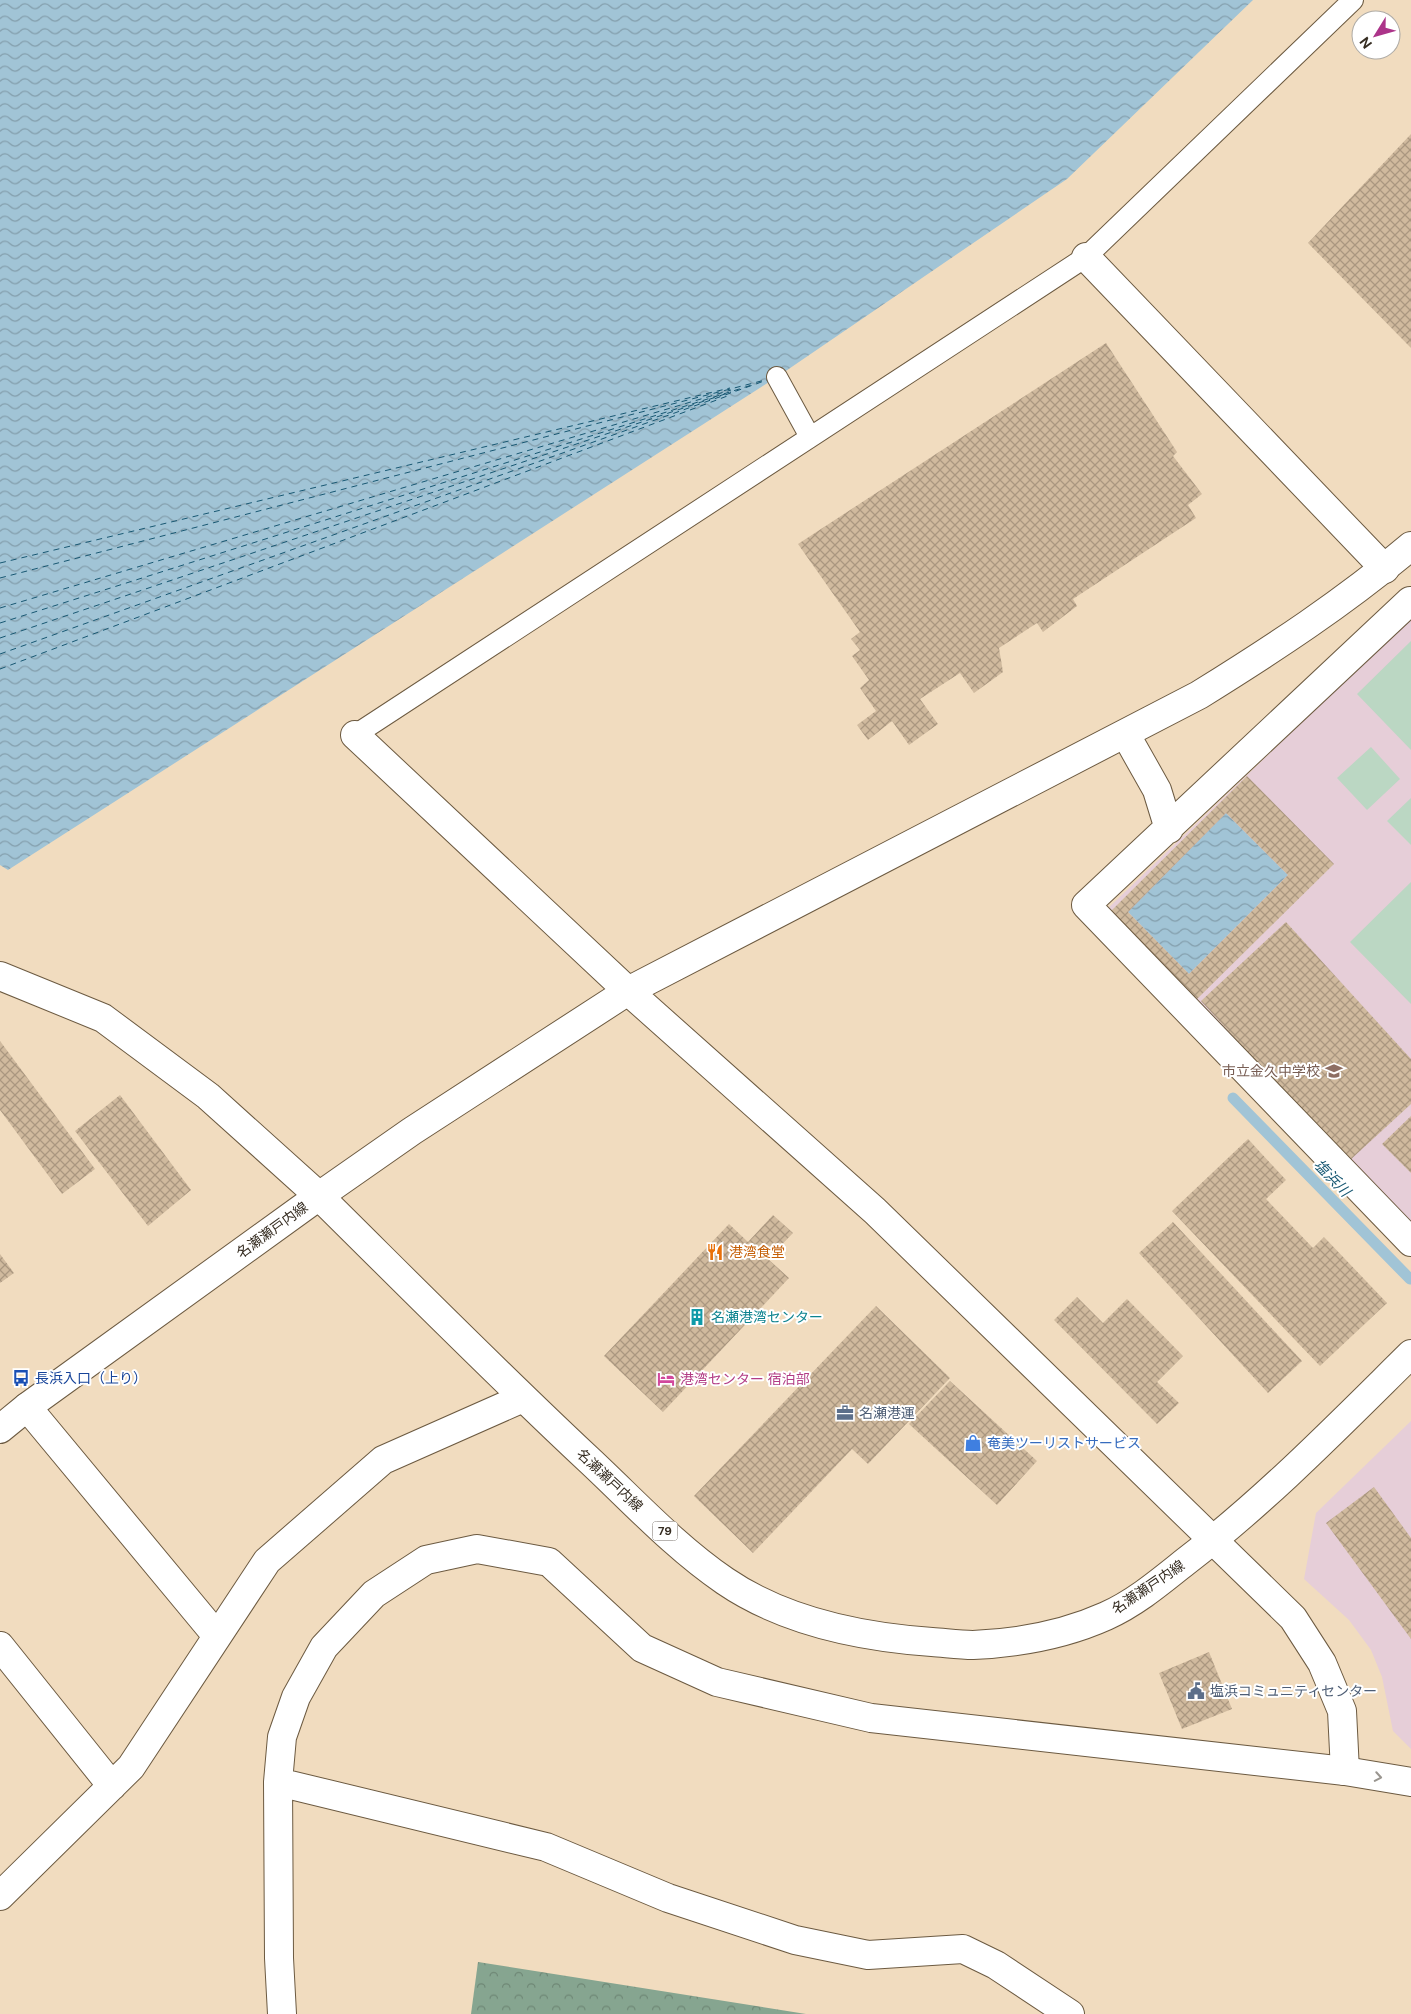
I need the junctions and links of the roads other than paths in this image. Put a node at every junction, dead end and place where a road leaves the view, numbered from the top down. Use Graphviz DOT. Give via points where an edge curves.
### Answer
graph roads {
  1 [pos="1353,0"];
  2 [pos="1086,257"];
  3 [pos="777,377"];
  4 [pos="810,437"];
  5 [pos="1411,546"];
  6 [pos="1385,568"];
  7 [pos="1410,601"];
  8 [pos="355,735"];
  9 [pos="1126,735"];
  10 [pos="1169,829"];
  11 [pos="0,976"];
  12 [pos="628,991"];
  13 [pos="319,1196"];
  14 [pos="1411,1242"];
  15 [pos="1411,1354"];
  16 [pos="523,1398"];
  17 [pos="27,1407"];
  18 [pos="0,1429"];
  19 [pos="1214,1540"];
  20 [pos="217,1636"];
  21 [pos="0,1646"];
  22 [pos="1345,1771"];
  23 [pos="278,1782"];
  24 [pos="1411,1782"];
  25 [pos="112,1786"];
  26 [pos="0,1896"];
  27 [pos="282,2014"];
  28 [pos="1070,2014"];
  1 -- 2 [label="lane"];
  2 -- 4 [label="lane"];
  2 -- 6 [label="street"];
  3 -- 4 [label="lane"];
  4 -- 8 [label="lane"];
  5 -- 6 [label="street"];
  6 -- 9 [label="street" via="1281,644 1200,695"];
  7 -- 10 [label="street"];
  8 -- 12 [label="street"];
  9 -- 10 [label="street" via="1157,790"];
  9 -- 12 [label="street"];
  10 -- 14 [label="street" via="1086,905"];
  11 -- 13 [label="street" via="103,1018 208,1096"];
  12 -- 13 [label="street" via="412,1131"];
  12 -- 19 [label="street" via="875,1211"];
  13 -- 16 [label="street, 名瀬瀬戸内線 / 79"];
  13 -- 17 [label="street, 名瀬瀬戸内線"];
  15 -- 19 [label="street, 名瀬瀬戸内線 / 79"];
  16 -- 19 [label="street, 名瀬瀬戸内線 / 79" via="676,1542 726,1582 775,1608 830,1627 907,1640 972,1645 1061,1631 1106,1616 1150,1590"];
  16 -- 20 [label="street" via="384,1460 267,1561"];
  17 -- 18 [label="street, 名瀬瀬戸内線"];
  17 -- 20 [label="street"];
  19 -- 22 [label="street" via="1293,1618 1322,1663 1342,1711"];
  20 -- 25 [label="street" via="131,1767"];
  21 -- 25 [label="street"];
  22 -- 23 [label="street" via="871,1718 717,1682 642,1648 549,1562 477,1549 426,1560 374,1594 324,1647 296,1697 282,1738"];
  22 -- 24 [label="street, one-way"];
  23 -- 27 [label="street"];
  23 -- 28 [label="street" via="546,1847 668,1898 795,1940 868,1955 963,1949 996,1965"];
  25 -- 26 [label="street"];
}
